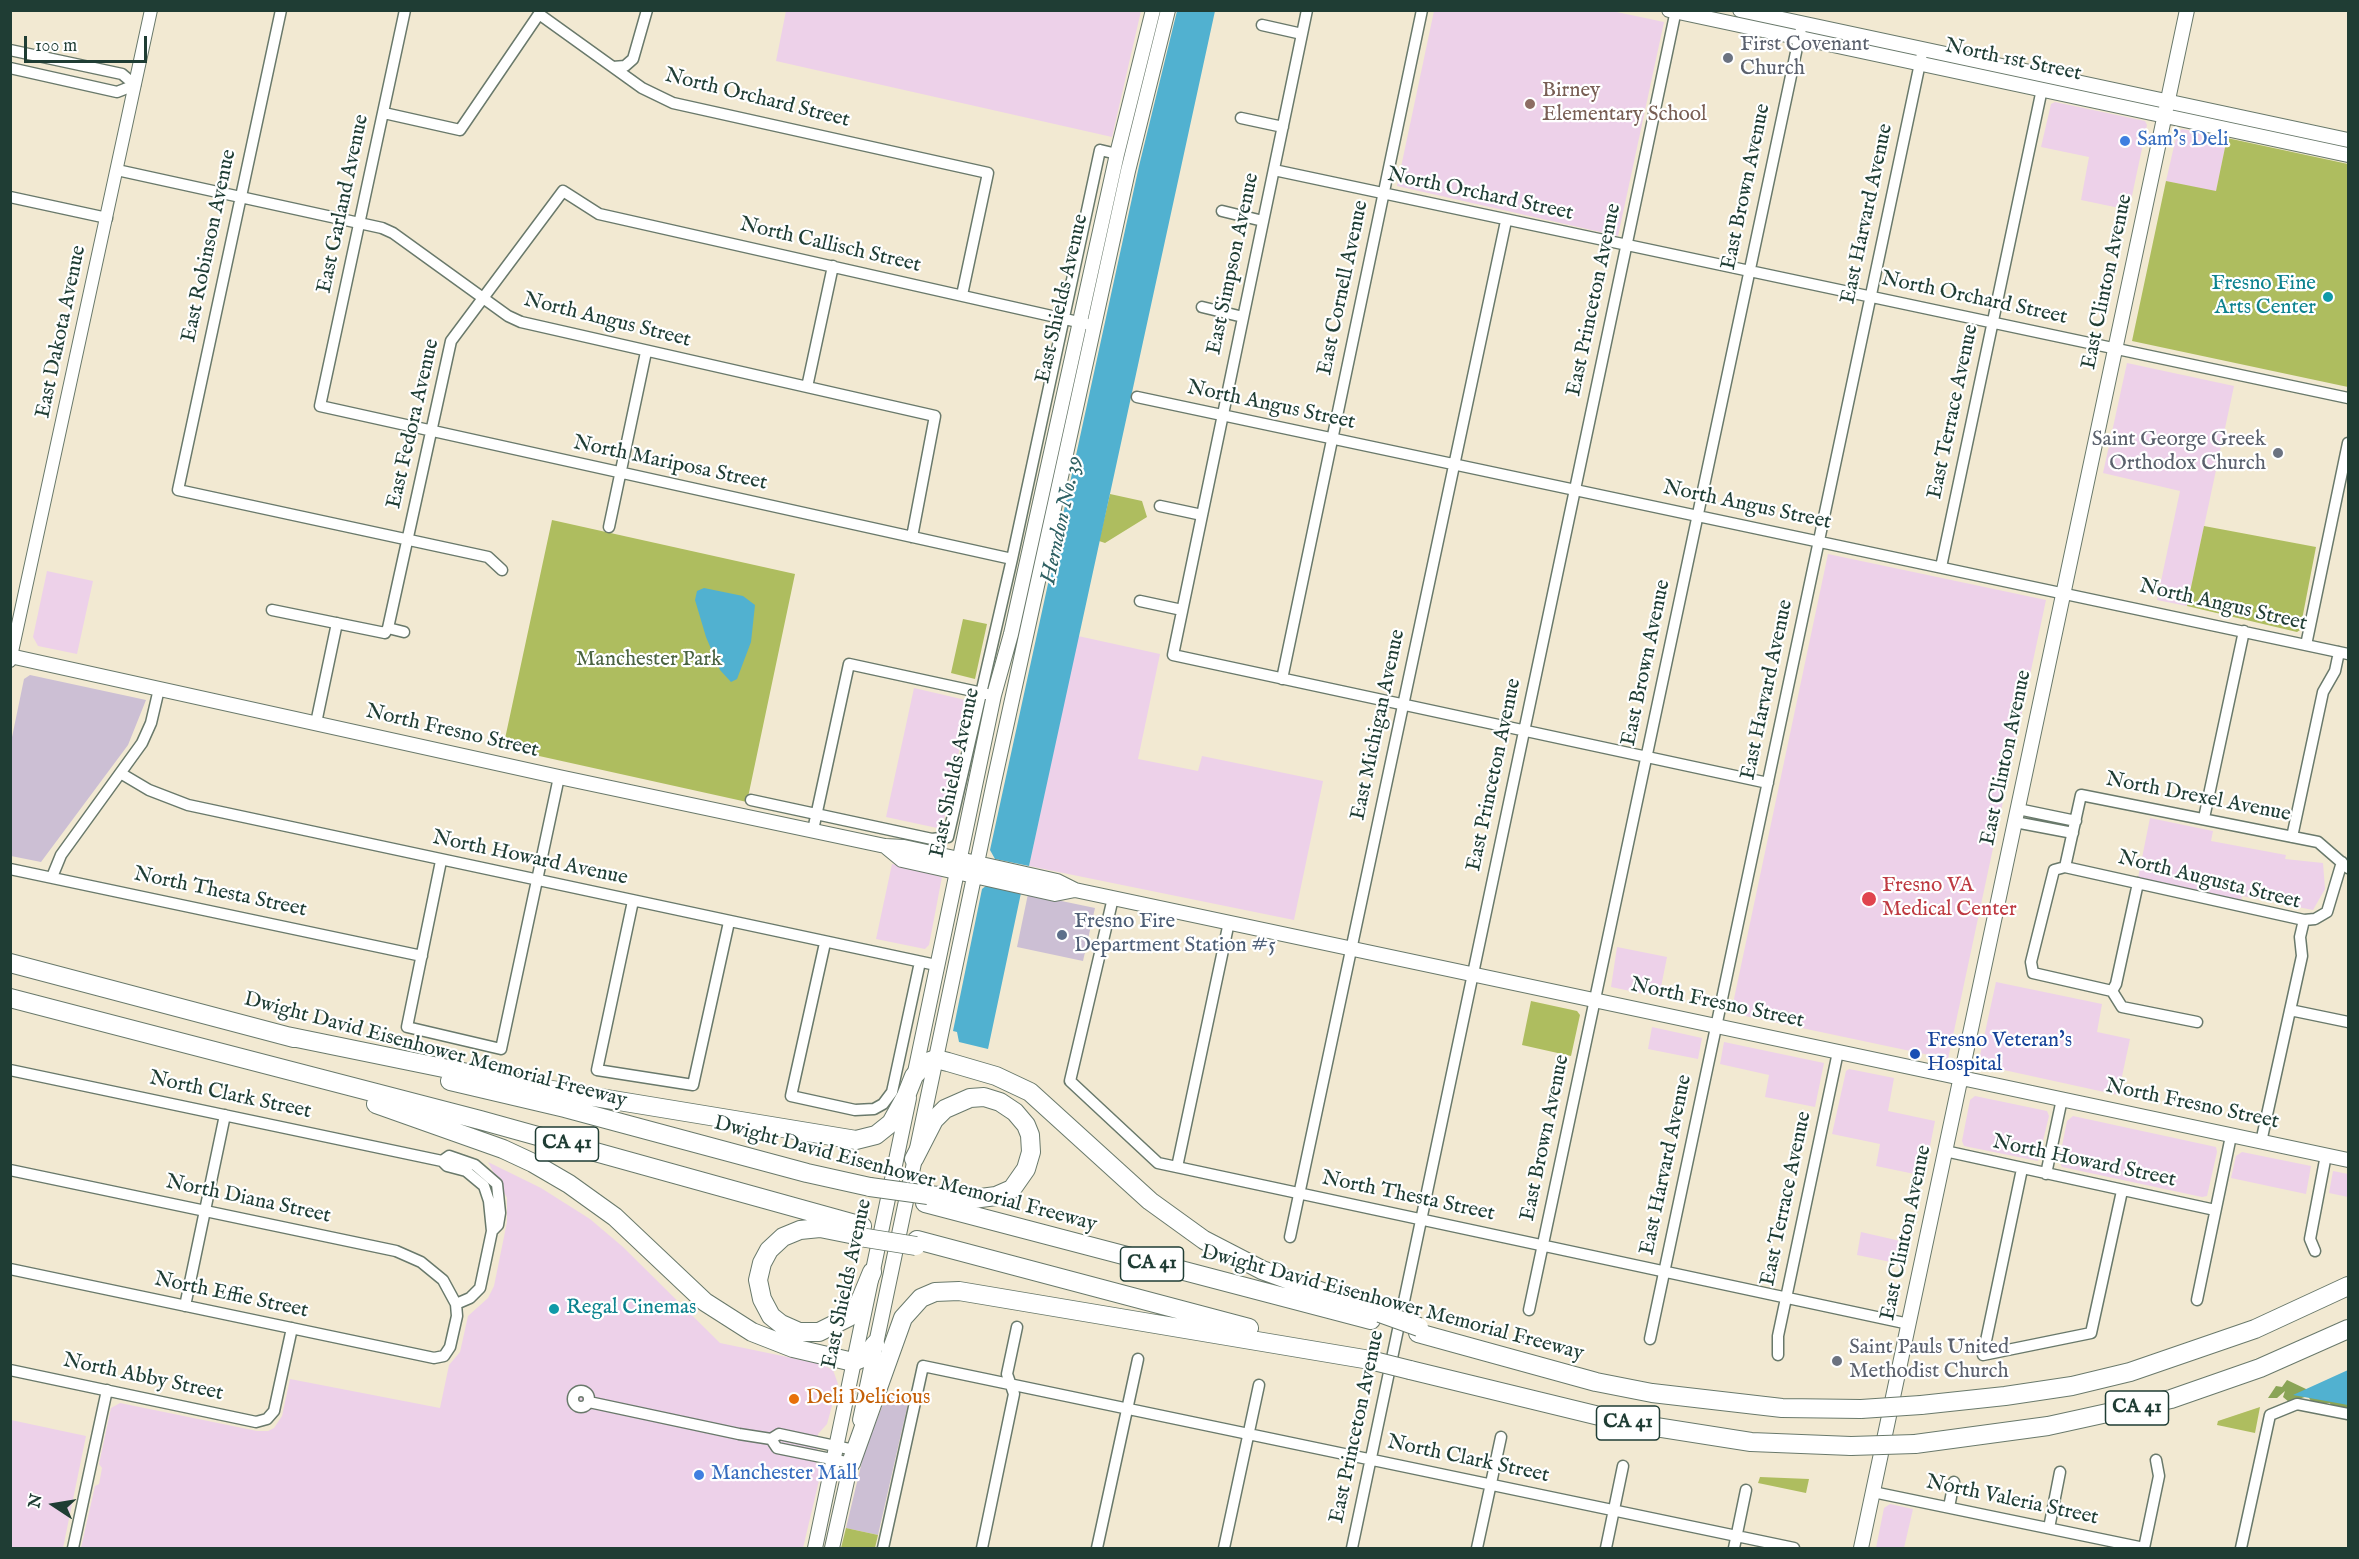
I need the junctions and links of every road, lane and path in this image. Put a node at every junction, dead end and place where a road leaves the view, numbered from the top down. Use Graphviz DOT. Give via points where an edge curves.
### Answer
graph roads {
  1 [pos="151,10"];
  2 [pos="281,10"];
  3 [pos="405,10"];
  4 [pos="1153,10"];
  5 [pos="1168,10"];
  6 [pos="1307,10"];
  7 [pos="1422,10"];
  8 [pos="1740,10"];
  9 [pos="2187,10"];
  10 [pos="1674,11"];
  11 [pos="646,15"];
  12 [pos="1802,24"];
  13 [pos="1262,25"];
  14 [pos="1302,34"];
  15 [pos="1799,38"];
  16 [pos="1923,49"];
  17 [pos="10,50"];
  18 [pos="1920,63"];
  19 [pos="613,67"];
  20 [pos="10,68"];
  21 [pos="2026,70"];
  22 [pos="135,85"];
  23 [pos="2042,89"];
  24 [pos="2169,100"];
  25 [pos="384,113"];
  26 [pos="2165,115"];
  27 [pos="1241,118"];
  28 [pos="1283,127"];
  29 [pos="2349,140"];
  30 [pos="1117,154"];
  31 [pos="2349,155"];
  32 [pos="117,170"];
  33 [pos="1274,170"];
  34 [pos="563,190"];
  35 [pos="1383,195"];
  36 [pos="10,197"];
  37 [pos="240,197"];
  38 [pos="1222,212"];
  39 [pos="107,218"];
  40 [pos="1263,221"];
  41 [pos="1506,221"];
  42 [pos="359,223"];
  43 [pos="1627,246"];
  44 [pos="833,266"];
  45 [pos="1749,272"];
  46 [pos="962,295"];
  47 [pos="482,297"];
  48 [pos="1871,297"];
  49 [pos="1202,307"];
  50 [pos="1243,317"];
  51 [pos="1064,318"];
  52 [pos="1079,322"];
  53 [pos="1992,324"];
  54 [pos="1094,325"];
  55 [pos="2115,349"];
  56 [pos="646,352"];
  57 [pos="807,387"];
  58 [pos="1137,397"];
  59 [pos="2349,398"];
  60 [pos="320,406"];
  61 [pos="1223,415"];
  62 [pos="431,431"];
  63 [pos="1332,438"];
  64 [pos="2349,443"];
  65 [pos="1454,464"];
  66 [pos="620,474"];
  67 [pos="1575,490"];
  68 [pos="1160,506"];
  69 [pos="1202,515"];
  70 [pos="1698,516"];
  71 [pos="609,527"];
  72 [pos="912,537"];
  73 [pos="407,540"];
  74 [pos="1819,541"];
  75 [pos="1012,559"];
  76 [pos="1941,567"];
  77 [pos="502,570"];
  78 [pos="2063,593"];
  79 [pos="1140,601"];
  80 [pos="272,610"];
  81 [pos="1182,610"];
  82 [pos="337,623"];
  83 [pos="388,628"];
  84 [pos="2244,631"];
  85 [pos="405,632"];
  86 [pos="2306,645"];
  87 [pos="2344,653"];
  88 [pos="11,658"];
  89 [pos="1282,679"];
  90 [pos="159,689"];
  91 [pos="988,694"];
  92 [pos="1403,705"];
  93 [pos="316,723"];
  94 [pos="1525,730"];
  95 [pos="1647,756"];
  96 [pos="122,774"];
  97 [pos="559,777"];
  98 [pos="994,782"];
  99 [pos="1768,783"];
  100 [pos="751,800"];
  101 [pos="817,814"];
  102 [pos="2016,816"];
  103 [pos="2204,818"];
  104 [pos="2076,821"];
  105 [pos="813,830"];
  106 [pos="2073,833"];
  107 [pos="2292,837"];
  108 [pos="441,861"];
  109 [pos="957,865"];
  110 [pos="2345,865"];
  111 [pos="2065,867"];
  112 [pos="10,869"];
  113 [pos="975,869"];
  114 [pos="52,877"];
  115 [pos="538,881"];
  116 [pos="2138,883"];
  117 [pos="1113,898"];
  118 [pos="633,901"];
  119 [pos="2304,920"];
  120 [pos="729,922"];
  121 [pos="1229,922"];
  122 [pos="825,943"];
  123 [pos="1351,949"];
  124 [pos="422,956"];
  125 [pos="920,962"];
  126 [pos="10,963"];
  127 [pos="936,965"];
  128 [pos="1473,975"];
  129 [pos="2112,991"];
  130 [pos="10,998"];
  131 [pos="1595,999"];
  132 [pos="2290,1010"];
  133 [pos="2197,1022"];
  134 [pos="2349,1022"];
  135 [pos="1716,1026"];
  136 [pos="282,1035"];
  137 [pos="1838,1052"];
  138 [pos="936,1059"];
  139 [pos="270,1067"];
  140 [pos="10,1070"];
  141 [pos="914,1076"];
  142 [pos="1961,1077"];
  143 [pos="2062,1099"];
  144 [pos="225,1115"];
  145 [pos="2231,1136"];
  146 [pos="2261,1142"];
  147 [pos="1946,1152"];
  148 [pos="2326,1155"];
  149 [pos="914,1159"];
  150 [pos="2349,1160"];
  151 [pos="1177,1167"];
  152 [pos="2022,1169"];
  153 [pos="10,1170"];
  154 [pos="2046,1174"];
  155 [pos="2122,1191"];
  156 [pos="1299,1193"];
  157 [pos="927,1199"];
  158 [pos="2215,1210"];
  159 [pos="205,1211"];
  160 [pos="1421,1220"];
  161 [pos="861,1231"];
  162 [pos="1290,1237"];
  163 [pos="1543,1246"];
  164 [pos="2315,1251"];
  165 [pos="10,1269"];
  166 [pos="872,1272"];
  167 [pos="1664,1272"];
  168 [pos="2349,1286"];
  169 [pos="1786,1298"];
  170 [pos="2197,1300"];
  171 [pos="456,1304"];
  172 [pos="185,1306"];
  173 [pos="1529,1310"];
  174 [pos="1379,1318"];
  175 [pos="1909,1324"];
  176 [pos="1017,1327"];
  177 [pos="292,1328"];
  178 [pos="2349,1329"];
  179 [pos="1650,1339"];
  180 [pos="875,1344"];
  181 [pos="1778,1355"];
  182 [pos="1138,1359"];
  183 [pos="1370,1360"];
  184 [pos="853,1362"];
  185 [pos="10,1370"];
  186 [pos="1010,1384"];
  187 [pos="1260,1385"];
  188 [pos="107,1390"];
  189 [pos="589,1402"];
  190 [pos="1127,1409"];
  191 [pos="2349,1414"];
  192 [pos="1249,1434"];
  193 [pos="1501,1437"];
  194 [pos="844,1455"];
  195 [pos="1371,1460"];
  196 [pos="2156,1460"];
  197 [pos="1623,1466"];
  198 [pos="2060,1472"];
  199 [pos="1954,1482"];
  200 [pos="1491,1485"];
  201 [pos="1746,1490"];
  202 [pos="1873,1492"];
  203 [pos="1949,1507"];
  204 [pos="1613,1511"];
  205 [pos="2049,1528"];
  206 [pos="1736,1536"];
  207 [pos="74,1548"];
  208 [pos="815,1548"];
  209 [pos="832,1548"];
  210 [pos="883,1548"];
  211 [pos="982,1548"];
  212 [pos="1097,1548"];
  213 [pos="1224,1548"];
  214 [pos="1352,1548"];
  215 [pos="1477,1548"];
  216 [pos="1605,1548"];
  217 [pos="1734,1548"];
  218 [pos="1794,1548"];
  219 [pos="1861,1548"];
  220 [pos="2144,1548"];
  221 [pos="2241,1548"];
  1 -- 22 [label="street, East Dakota Avenue"];
  2 -- 37 [label="street, East Robinson Avenue"];
  3 -- 25 [label="street, East Garland Avenue"];
  4 -- 30 [label="main road, East Shields Avenue"];
  5 -- 54 [label="main road, East Shields Avenue"];
  6 -- 14 [label="street, East Simpson Avenue"];
  7 -- 35 [label="street, East Cornell Avenue"];
  8 -- 12 [label="main road, North 1st Street"];
  9 -- 24 [label="main road, East Clinton Avenue"];
  10 -- 15 [label="main road, North 1st Street"];
  10 -- 43 [label="street, East Princeton Avenue"];
  11 -- 19 [label="street" via="633,59 625,66"];
  12 -- 15 [label="street, East Brown Avenue"];
  12 -- 16 [label="main road, North 1st Street"];
  13 -- 14 [label="street"];
  14 -- 28 [label="street, East Simpson Avenue"];
  15 -- 18 [label="main road, North 1st Street"];
  15 -- 45 [label="street, East Brown Avenue"];
  16 -- 18 [label="street, East Harvard Avenue"];
  16 -- 21 [label="main road, North 1st Street"];
  17 -- 22 [label="street" via="122,74"];
  18 -- 23 [label="main road, North 1st Street"];
  18 -- 48 [label="street, East Harvard Avenue"];
  19 -- 25 [label="street, North Orchard Street" via="539,14 460,130"];
  19 -- 46 [label="street, North Orchard Street" via="642,88 673,103 988,172"];
  20 -- 22 [label="street" via="117,92"];
  21 -- 23 [label="main road"];
  21 -- 24 [label="main road, North 1st Street"];
  22 -- 32 [label="street, East Dakota Avenue"];
  23 -- 26 [label="main road, North 1st Street"];
  23 -- 53 [label="street, East Terrace Avenue"];
  24 -- 26 [label="main road, East Clinton Avenue"];
  24 -- 29 [label="main road, North 1st Street"];
  25 -- 42 [label="street, East Garland Avenue"];
  26 -- 31 [label="main road, North 1st Street"];
  26 -- 55 [label="main road, East Clinton Avenue"];
  27 -- 28 [label="street"];
  28 -- 33 [label="street, East Simpson Avenue"];
  30 -- 51 [label="street" via="1100,150"];
  30 -- 52 [label="main road, East Shields Avenue"];
  32 -- 37 [label="street, North Angus Street"];
  32 -- 39 [label="street, East Dakota Avenue"];
  33 -- 35 [label="street, North Orchard Street"];
  33 -- 40 [label="street, East Simpson Avenue"];
  34 -- 44 [label="street, North Callisch Street" via="599,214"];
  34 -- 47 [label="street, East Fedora Avenue"];
  35 -- 41 [label="street, North Orchard Street"];
  35 -- 63 [label="street, East Cornell Avenue"];
  36 -- 39 [label="street"];
  37 -- 42 [label="street, North Angus Street"];
  37 -- 73 [label="street, East Robinson Avenue" via="178,490"];
  38 -- 40 [label="street"];
  39 -- 88 [label="street, East Dakota Avenue"];
  40 -- 50 [label="street, East Simpson Avenue"];
  41 -- 43 [label="street, North Orchard Street"];
  41 -- 65 [label="street, East Michigan Avenue"];
  42 -- 47 [label="street, North Angus Street" via="393,233"];
  42 -- 60 [label="street, East Garland Avenue"];
  43 -- 45 [label="street, North Orchard Street"];
  43 -- 67 [label="street, East Princeton Avenue"];
  44 -- 46 [label="street, North Callisch Street"];
  44 -- 57 [label="street"];
  45 -- 48 [label="street, North Orchard Street"];
  45 -- 70 [label="street, East Brown Avenue"];
  46 -- 51 [label="street, North Callisch Street"];
  47 -- 56 [label="street, North Angus Street" via="521,322"];
  47 -- 62 [label="street, East Fedora Avenue" via="447,351"];
  48 -- 53 [label="street, North Orchard Street"];
  48 -- 74 [label="street, East Harvard Avenue"];
  49 -- 50 [label="street"];
  50 -- 61 [label="street, East Simpson Avenue"];
  51 -- 52 [label="street, North Callisch Street"];
  51 -- 75 [label="street"];
  52 -- 54 [label="street, North Callisch Street"];
  52 -- 91 [label="main road, East Shields Avenue" via="1011,634"];
  53 -- 55 [label="street, North Orchard Street"];
  53 -- 76 [label="street, East Terrace Avenue"];
  54 -- 98 [label="main road, East Shields Avenue"];
  55 -- 59 [label="street, North Orchard Street"];
  55 -- 78 [label="main road, East Clinton Avenue"];
  56 -- 57 [label="street, North Angus Street"];
  56 -- 66 [label="street"];
  57 -- 72 [label="street, North Angus Street" via="936,416"];
  58 -- 61 [label="street, North Angus Street"];
  60 -- 62 [label="street, North Mariposa Street"];
  61 -- 63 [label="street, North Angus Street"];
  61 -- 69 [label="street, East Simpson Avenue"];
  62 -- 66 [label="street, North Mariposa Street"];
  62 -- 73 [label="street, East Fedora Avenue"];
  63 -- 65 [label="street, North Angus Street"];
  63 -- 89 [label="street, East Cornell Avenue"];
  64 -- 86 [label="street"];
  65 -- 67 [label="street, North Angus Street"];
  65 -- 92 [label="street, East Michigan Avenue"];
  66 -- 71 [label="street"];
  66 -- 72 [label="street, North Mariposa Street"];
  67 -- 70 [label="street, North Angus Street"];
  67 -- 94 [label="street, East Princeton Avenue"];
  68 -- 69 [label="street"];
  69 -- 81 [label="street, East Simpson Avenue"];
  70 -- 74 [label="street, North Angus Street"];
  70 -- 95 [label="street, East Brown Avenue"];
  72 -- 75 [label="street, North Mariposa Street"];
  73 -- 77 [label="street" via="488,557"];
  73 -- 83 [label="street, East Fedora Avenue"];
  74 -- 76 [label="street, North Angus Street"];
  74 -- 99 [label="street, East Harvard Avenue"];
  75 -- 91 [label="street"];
  76 -- 78 [label="street, North Angus Street"];
  78 -- 84 [label="street, North Angus Street"];
  78 -- 102 [label="main road, East Clinton Avenue"];
  79 -- 81 [label="street"];
  80 -- 82 [label="street"];
  81 -- 89 [label="street, East Simpson Avenue" via="1173,656"];
  82 -- 83 [label="street" via="385,633"];
  82 -- 93 [label="street"];
  83 -- 85 [label="street"];
  84 -- 86 [label="street, North Angus Street"];
  84 -- 103 [label="street"];
  86 -- 87 [label="street, North Angus Street"];
  87 -- 107 [label="street" via="2323,692"];
  88 -- 90 [label="main road, North Fresno Street"];
  89 -- 92 [label="street"];
  90 -- 93 [label="main road, North Fresno Street"];
  90 -- 96 [label="street" via="151,723"];
  91 -- 98 [label="main road" via="1002,703 994,750"];
  91 -- 101 [label="street" via="948,837 932,839"];
  91 -- 101 [label="street" via="849,664"];
  91 -- 109 [label="main road, East Shields Avenue"];
  92 -- 94 [label="street"];
  92 -- 123 [label="street, East Michigan Avenue"];
  93 -- 97 [label="main road, North Fresno Street"];
  94 -- 95 [label="street"];
  94 -- 128 [label="street, East Princeton Avenue"];
  95 -- 99 [label="street"];
  95 -- 131 [label="street, East Brown Avenue"];
  96 -- 108 [label="street, North Howard Avenue" via="188,805"];
  96 -- 114 [label="street" via="62,855"];
  97 -- 105 [label="main road, North Fresno Street"];
  97 -- 115 [label="street"];
  98 -- 113 [label="main road, East Shields Avenue"];
  99 -- 135 [label="street, East Harvard Avenue"];
  100 -- 101 [label="street"];
  101 -- 105 [label="street"];
  102 -- 104 [label="street"];
  102 -- 106 [label="street"];
  102 -- 142 [label="main road, East Clinton Avenue"];
  103 -- 104 [label="street, North Drexel Avenue" via="2081,795"];
  103 -- 107 [label="street, North Drexel Avenue"];
  104 -- 106 [label="street"];
  105 -- 109 [label="main road, North Fresno Street" via="904,847"];
  106 -- 111 [label="street"];
  107 -- 110 [label="street, North Drexel Avenue" via="2318,843"];
  108 -- 115 [label="street, North Howard Avenue"];
  108 -- 124 [label="street"];
  109 -- 113 [label="main road, North Fresno Street"];
  109 -- 127 [label="main road, East Shields Avenue"];
  110 -- 119 [label="street" via="2327,912"];
  111 -- 116 [label="street, North Augusta Street"];
  111 -- 129 [label="street" via="2054,870 2031,962 2033,973"];
  112 -- 114 [label="street, North Thesta Street"];
  113 -- 117 [label="main road, North Fresno Street" via="1018,879 1057,881 1075,890"];
  113 -- 138 [label="main road, East Shields Avenue"];
  114 -- 124 [label="street, North Thesta Street"];
  115 -- 118 [label="street, North Howard Avenue"];
  115 -- 124 [label="street" via="501,1049 407,1027"];
  116 -- 119 [label="street, North Augusta Street"];
  116 -- 129 [label="street"];
  117 -- 121 [label="main road, North Fresno Street"];
  117 -- 151 [label="street, North Thesta Street" via="1070,1081 1158,1163"];
  118 -- 120 [label="street, North Howard Avenue"];
  118 -- 120 [label="street" via="597,1070 693,1085"];
  119 -- 132 [label="street, North Augusta Street" via="2300,937 2302,956"];
  120 -- 122 [label="street, North Howard Avenue"];
  121 -- 123 [label="main road, North Fresno Street"];
  121 -- 151 [label="street"];
  122 -- 125 [label="street, North Howard Avenue"];
  122 -- 125 [label="street" via="791,1096 864,1111 883,1104 892,1092"];
  123 -- 128 [label="main road, North Fresno Street"];
  123 -- 156 [label="street, East Michigan Avenue"];
  125 -- 127 [label="street, North Howard Avenue"];
  126 -- 136 [label="highway, Dwight David Eisenhower Memorial Freeway / CA 41"];
  127 -- 141 [label="main road, East Shields Avenue"];
  128 -- 131 [label="main road, North Fresno Street"];
  128 -- 160 [label="street, East Princeton Avenue"];
  129 -- 133 [label="street" via="2122,1007"];
  130 -- 139 [label="highway, CA 41" via="128,1026"];
  131 -- 135 [label="main road, North Fresno Street"];
  131 -- 163 [label="street, East Brown Avenue"];
  132 -- 134 [label="street"];
  132 -- 146 [label="street, North Augusta Street"];
  135 -- 137 [label="main road, North Fresno Street"];
  135 -- 167 [label="street, East Harvard Avenue"];
  136 -- 141 [label="highway" via="546,1089 856,1140 876,1135 891,1123"];
  136 -- 157 [label="highway, Dwight David Eisenhower Memorial Freeway / CA 41, bridge" via="807,1173"];
  137 -- 142 [label="main road, North Fresno Street"];
  137 -- 169 [label="street, East Terrace Avenue"];
  138 -- 141 [label="highway" via="927,1062"];
  138 -- 149 [label="main road, East Shields Avenue"];
  138 -- 174 [label="highway" via="988,1073 1030,1092 1150,1201 1226,1253"];
  139 -- 161 [label="highway, CA 41" via="480,1120"];
  139 -- 184 [label="highway" via="533,1163 615,1217 705,1302 723,1314 772,1340"];
  140 -- 144 [label="street, North Clark Street"];
  141 -- 166 [label="main road, East Shields Avenue"];
  142 -- 143 [label="main road, North Fresno Street"];
  142 -- 147 [label="main road, East Clinton Avenue"];
  143 -- 145 [label="main road, North Fresno Street"];
  143 -- 154 [label="street"];
  144 -- 159 [label="street"];
  144 -- 171 [label="street, North Clark Street" via="442,1161 449,1156 461,1159 480,1174 489,1201 492,1231 480,1288"];
  145 -- 146 [label="main road, North Fresno Street"];
  145 -- 158 [label="street"];
  146 -- 148 [label="main road, North Fresno Street"];
  147 -- 152 [label="street, North Howard Street"];
  147 -- 175 [label="main road, East Clinton Avenue"];
  148 -- 150 [label="main road, North Fresno Street"];
  148 -- 164 [label="street" via="2310,1239"];
  149 -- 157 [label="highway" via="934,1120 945,1109 970,1098 1000,1102 1015,1112 1030,1136 1026,1169 1012,1189 973,1199"];
  149 -- 180 [label="main road, East Shields Avenue"];
  151 -- 156 [label="street, North Thesta Street"];
  152 -- 154 [label="street, North Howard Street"];
  152 -- 155 [label="street" via="1983,1355 2091,1333"];
  153 -- 159 [label="street, North Diana Street"];
  154 -- 155 [label="street, North Howard Street"];
  155 -- 158 [label="street, North Howard Street"];
  156 -- 160 [label="street, North Thesta Street"];
  156 -- 162 [label="street, East Michigan Avenue"];
  157 -- 174 [label="highway, Dwight David Eisenhower Memorial Freeway / CA 41"];
  158 -- 170 [label="street"];
  159 -- 171 [label="street, North Diana Street" via="410,1256 443,1280"];
  159 -- 172 [label="street"];
  160 -- 163 [label="street, North Thesta Street"];
  160 -- 195 [label="street, East Princeton Avenue"];
  161 -- 166 [label="highway" via="820,1228 783,1237 762,1263 758,1280 762,1299 771,1316 781,1324 799,1332 819,1332 849,1317"];
  161 -- 183 [label="highway, CA 41, bridge" via="995,1260"];
  163 -- 167 [label="street, North Thesta Street"];
  163 -- 173 [label="street, East Brown Avenue"];
  165 -- 172 [label="street, North Effie Street"];
  166 -- 184 [label="main road, East Shields Avenue"];
  167 -- 169 [label="street, North Thesta Street"];
  167 -- 179 [label="street, East Harvard Avenue"];
  168 -- 174 [label="highway, Dwight David Eisenhower Memorial Freeway / CA 41, bridge" via="2255,1329 2130,1372 2006,1396 1861,1409 1782,1408 1652,1393 1596,1382"];
  169 -- 175 [label="street, North Thesta Street"];
  169 -- 181 [label="street, East Terrace Avenue"];
  171 -- 177 [label="street, North Effie Street" via="450,1347 444,1356 434,1358"];
  172 -- 177 [label="street, North Effie Street"];
  175 -- 202 [label="main road, East Clinton Avenue"];
  176 -- 186 [label="street" via="1007,1374"];
  177 -- 188 [label="street, North Abby Street" via="274,1411 267,1419 256,1422"];
  178 -- 183 [label="highway, CA 41, bridge" via="2260,1368 2161,1402 2048,1426 1915,1444 1751,1442 1624,1422"];
  180 -- 184 [label="highway" via="865,1358"];
  180 -- 194 [label="main road, East Shields Avenue"];
  182 -- 190 [label="street"];
  183 -- 194 [label="highway" via="959,1291 935,1292 921,1298 903,1318"];
  184 -- 194 [label="main road, East Shields Avenue"];
  185 -- 188 [label="street, North Abby Street"];
  186 -- 190 [label="street, North Clark Street"];
  186 -- 210 [label="street, North Clark Street" via="923,1366"];
  186 -- 211 [label="street" via="1014,1394"];
  187 -- 192 [label="street"];
  188 -- 207 [label="street"];
  189 -- 194 [label="street" via="771,1439 779,1434"];
  190 -- 192 [label="street, North Clark Street"];
  190 -- 212 [label="street"];
  191 -- 221 [label="street" via="2298,1404 2271,1415"];
  192 -- 195 [label="street, North Clark Street"];
  192 -- 213 [label="street"];
  193 -- 200 [label="street"];
  194 -- 208 [label="main road, East Shields Avenue"];
  194 -- 209 [label="main road, East Shields Avenue"];
  195 -- 200 [label="street, North Clark Street"];
  195 -- 214 [label="street, East Princeton Avenue"];
  196 -- 220 [label="street" via="2159,1476"];
  197 -- 204 [label="street"];
  198 -- 205 [label="street"];
  199 -- 203 [label="street"];
  200 -- 204 [label="street, North Clark Street"];
  200 -- 215 [label="street"];
  201 -- 206 [label="street"];
  202 -- 203 [label="street, North Valeria Street"];
  202 -- 219 [label="main road, East Clinton Avenue"];
  203 -- 205 [label="street, North Valeria Street"];
  204 -- 206 [label="street, North Clark Street"];
  204 -- 216 [label="street"];
  205 -- 220 [label="street, North Valeria Street"];
  206 -- 217 [label="street"];
  206 -- 218 [label="street, North Clark Street"];
}
